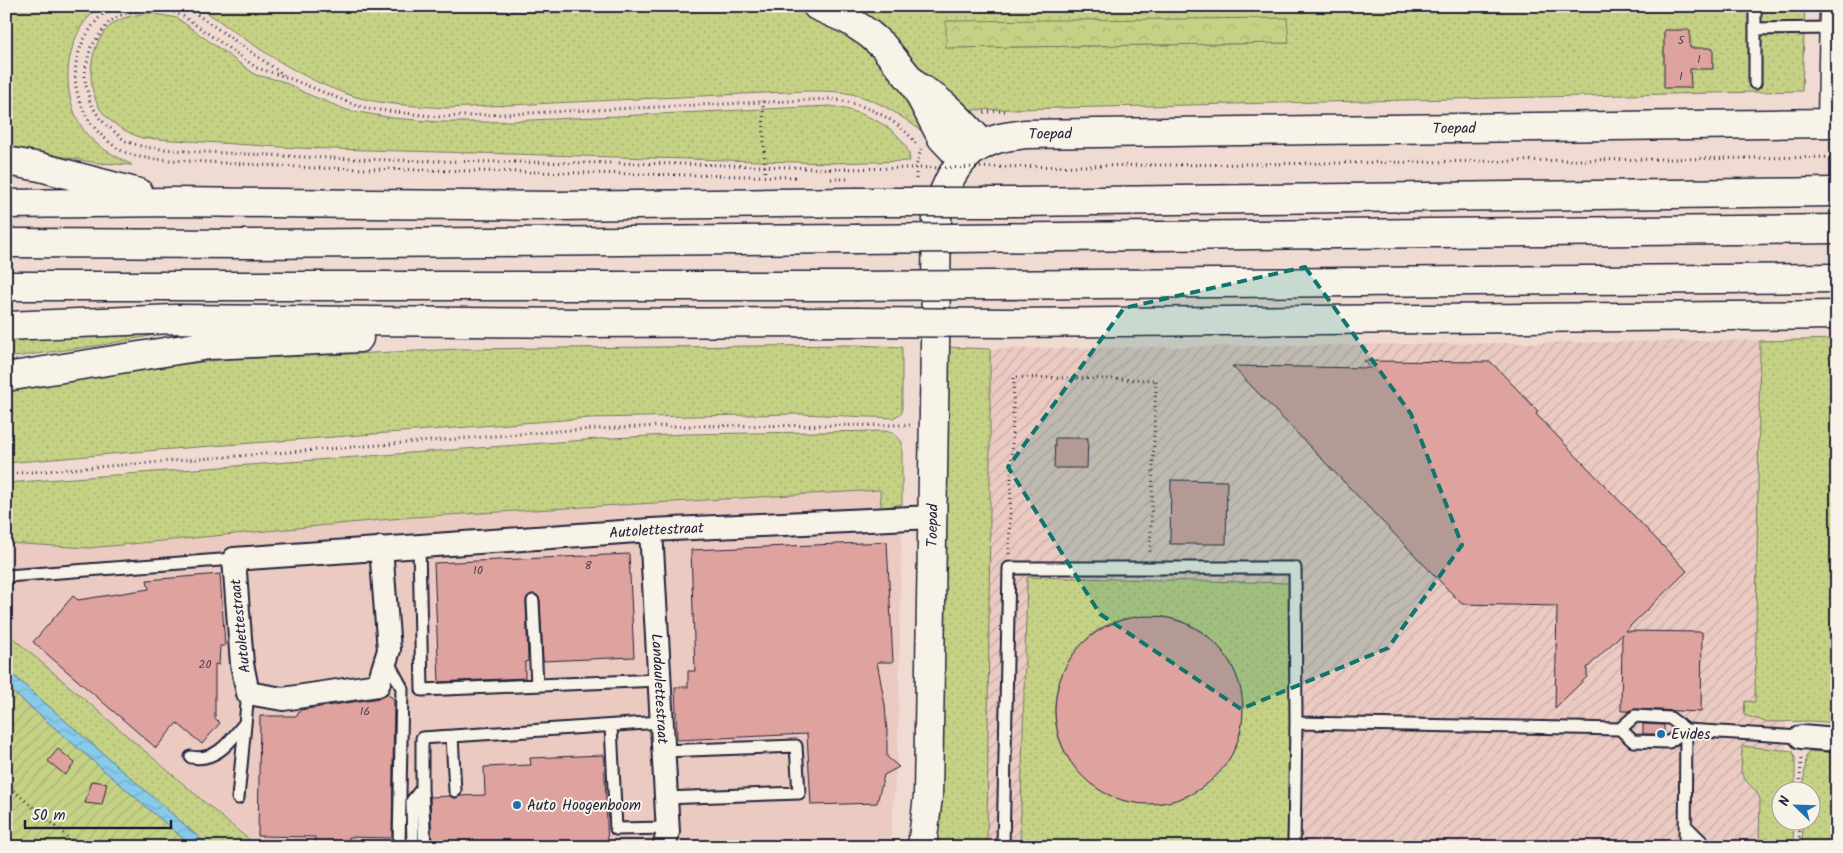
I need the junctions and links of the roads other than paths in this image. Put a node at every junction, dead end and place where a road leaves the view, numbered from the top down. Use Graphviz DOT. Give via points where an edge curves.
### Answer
graph roads {
  1 [pos="817,6"];
  2 [pos="1755,6"];
  3 [pos="1834,17"];
  4 [pos="1755,28"];
  5 [pos="1755,82"];
  6 [pos="1834,123"];
  7 [pos="973,152"];
  8 [pos="6,161"];
  9 [pos="1837,192"];
  10 [pos="172,202"];
  11 [pos="6,204"];
  12 [pos="1837,229"];
  13 [pos="6,244"];
  14 [pos="1837,278"];
  15 [pos="6,286"];
  16 [pos="1837,315"];
  17 [pos="577,323"];
  18 [pos="6,326"];
  19 [pos="6,377"];
  20 [pos="933,517"];
  21 [pos="651,530"];
  22 [pos="420,545"];
  23 [pos="381,548"];
  24 [pos="234,560"];
  25 [pos="7,576"];
  26 [pos="533,601"];
  27 [pos="386,659"];
  28 [pos="659,680"];
  29 [pos="536,685"];
  30 [pos="248,692"];
  31 [pos="246,722"];
  32 [pos="661,722"];
  33 [pos="1296,723"];
  34 [pos="611,726"];
  35 [pos="1620,729"];
  36 [pos="1686,730"];
  37 [pos="452,736"];
  38 [pos="1801,737"];
  39 [pos="1837,740"];
  40 [pos="663,750"];
  41 [pos="191,757"];
  42 [pos="422,788"];
  43 [pos="455,791"];
  44 [pos="238,798"];
  45 [pos="666,798"];
  46 [pos="1685,825"];
  47 [pos="665,837"];
  48 [pos="399,847"];
  49 [pos="413,847"];
  50 [pos="425,847"];
  51 [pos="922,847"];
  52 [pos="1003,847"];
  53 [pos="1294,847"];
  54 [pos="1685,847"];
  55 [pos="1707,847"];
  1 -- 7 [label="main road" via="850,21 883,46 914,84 963,122"];
  2 -- 4 [label="lane"];
  3 -- 4 [label="lane"];
  3 -- 6 [label="main road"];
  4 -- 5 [label="lane"];
  6 -- 7 [label="main road, Toepad" via="1025,134 994,140"];
  7 -- 20 [label="main road, Toepad" via="952,172 937,217"];
  8 -- 10 [label="main road"];
  9 -- 10 [label="main road, bridge" via="549,206"];
  10 -- 11 [label="main road"];
  12 -- 13 [label="main road, bridge"];
  14 -- 15 [label="main road, bridge" via="856,286"];
  16 -- 17 [label="main road, bridge" via="1011,323"];
  17 -- 18 [label="main road" via="175,319"];
  17 -- 19 [label="main road" via="529,333 208,345"];
  20 -- 21 [label="street, Autolettestraat"];
  20 -- 51 [label="main road, Toepad" via="928,796"];
  21 -- 22 [label="street, Autolettestraat"];
  21 -- 28 [label="street, Landaulettestraat"];
  22 -- 23 [label="street, Autolettestraat"];
  22 -- 29 [label="lane" via="422,690"];
  23 -- 24 [label="street, Autolettestraat"];
  23 -- 27 [label="street, Autolettestraat"];
  24 -- 25 [label="lane, Autolettestraat"];
  24 -- 30 [label="street, Autolettestraat" via="242,664"];
  26 -- 29 [label="lane"];
  27 -- 30 [label="street, Autolettestraat" via="378,685 283,699"];
  27 -- 48 [label="lane" via="402,688"];
  28 -- 29 [label="lane"];
  28 -- 32 [label="street, Landaulettestraat"];
  30 -- 31 [label="lane"];
  31 -- 41 [label="lane" via="215,754"];
  31 -- 44 [label="lane"];
  32 -- 34 [label="lane"];
  32 -- 40 [label="street, Landaulettestraat"];
  33 -- 35 [label="lane"];
  33 -- 52 [label="lane" via="1295,568 1008,568"];
  33 -- 53 [label="lane"];
  34 -- 37 [label="lane"];
  34 -- 47 [label="lane" via="616,829"];
  35 -- 36 [label="lane" via="1633,741 1669,742"];
  35 -- 36 [label="lane" via="1635,716 1670,718"];
  36 -- 38 [label="lane"];
  36 -- 46 [label="lane"];
  37 -- 42 [label="lane" via="422,738"];
  37 -- 43 [label="lane"];
  38 -- 39 [label="street"];
  40 -- 45 [label="street, Landaulettestraat"];
  40 -- 45 [label="lane" via="796,746 799,793"];
  42 -- 49 [label="lane" via="412,801"];
  42 -- 50 [label="lane"];
  45 -- 47 [label="street, Landaulettestraat"];
  46 -- 54 [label="lane"];
  46 -- 55 [label="lane"];
}
